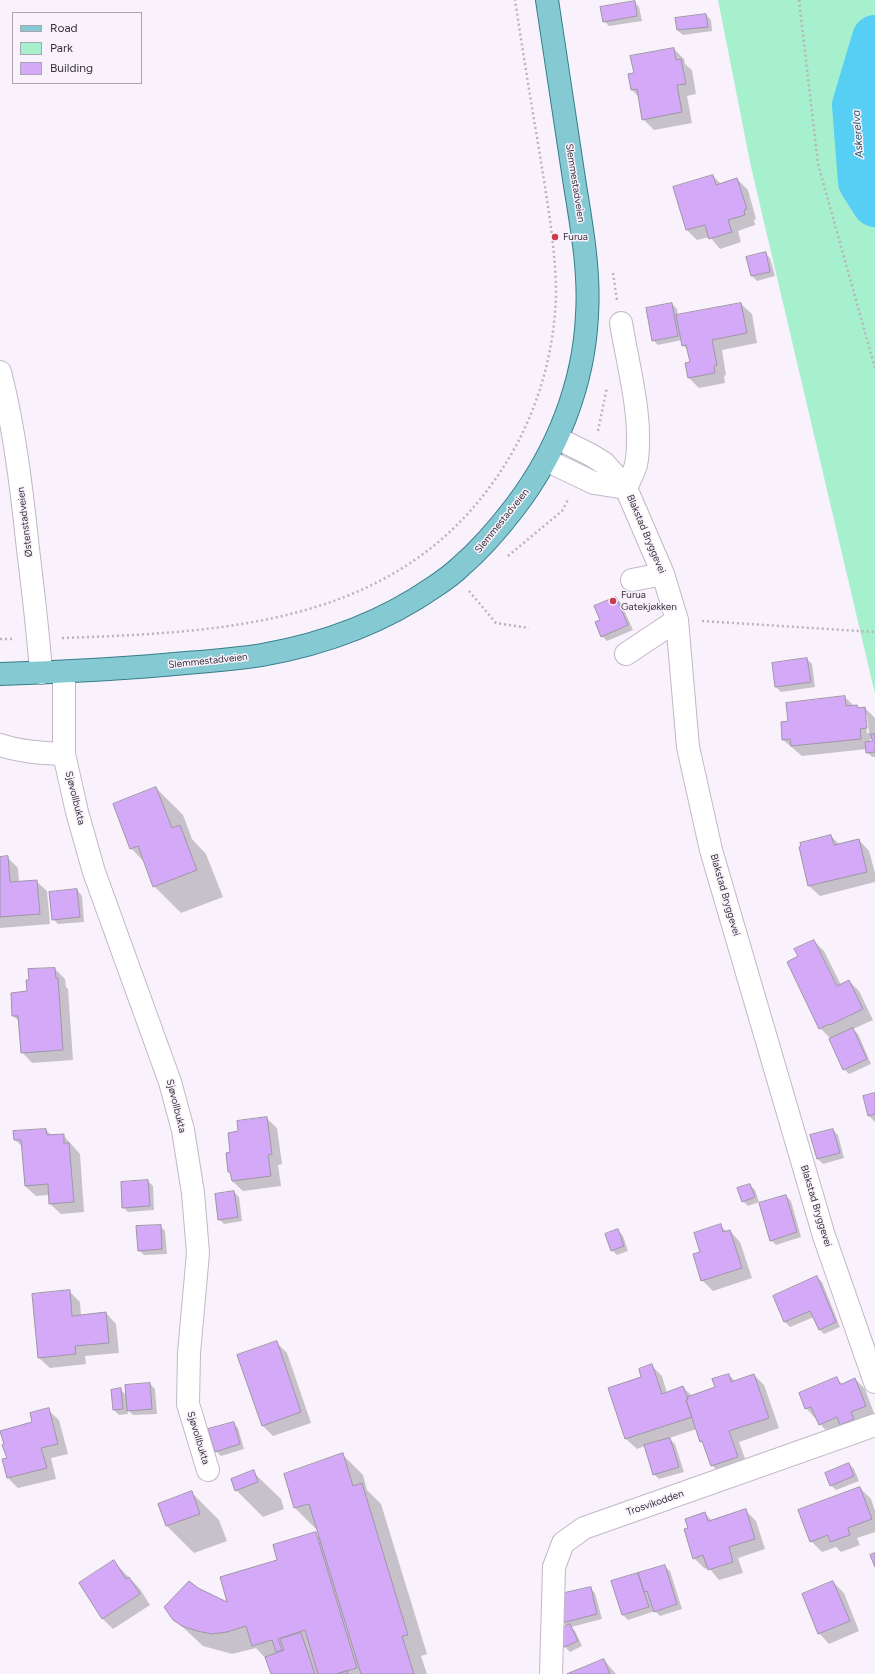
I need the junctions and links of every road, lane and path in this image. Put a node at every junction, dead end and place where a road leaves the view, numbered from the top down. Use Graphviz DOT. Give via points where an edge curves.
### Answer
graph roads {
  1 [pos="515,0"];
  2 [pos="547,0"];
  3 [pos="799,0"];
  4 [pos="621,323"];
  5 [pos="875,368"];
  6 [pos="0,372"];
  7 [pos="557,438"];
  8 [pos="546,460"];
  9 [pos="580,476"];
  10 [pos="626,488"];
  11 [pos="503,560"];
  12 [pos="663,574"];
  13 [pos="632,580"];
  14 [pos="474,585"];
  15 [pos="677,620"];
  16 [pos="529,628"];
  17 [pos="875,632"];
  18 [pos="0,639"];
  19 [pos="39,639"];
  20 [pos="626,654"];
  21 [pos="64,672"];
  22 [pos="40,673"];
  23 [pos="0,674"];
  24 [pos="0,745"];
  25 [pos="64,754"];
  26 [pos="875,1382"];
  27 [pos="875,1425"];
  28 [pos="208,1470"];
  29 [pos="551,1674"];
  1 -- 19 [label="path" via="554,250 555,314 545,373 535,406 513,452 485,493 451,531 418,558 377,584 334,601 246,624 124,636"];
  2 -- 7 [label="main road, Slemmestadveien" via="581,226 588,292 587,317 577,380"];
  3 -- 5 [label="path" via="818,164"];
  4 -- 10 [label="street" via="638,432 636,466"];
  6 -- 19 [label="street, Østenstadveien" via="20,476"];
  7 -- 8 [label="main road, Slemmestadveien"];
  7 -- 10 [label="street, Blakstad Bryggevei" via="604,463"];
  8 -- 9 [label="street"];
  8 -- 21 [label="main road, Slemmestadveien" via="504,522 474,555 412,602 359,628 296,647 246,657 130,669"];
  9 -- 10 [label="street" via="594,483"];
  9 -- 11 [label="path" via="562,511"];
  10 -- 12 [label="street, Blakstad Bryggevei"];
  12 -- 13 [label="street"];
  12 -- 15 [label="street, Blakstad Bryggevei"];
  14 -- 16 [label="path" via="468,590 496,623"];
  15 -- 17 [label="path"];
  15 -- 20 [label="street"];
  15 -- 26 [label="street, Blakstad Bryggevei" via="688,747 711,850 824,1236"];
  18 -- 19 [label="path"];
  19 -- 22 [label="street, Østenstadveien"];
  21 -- 22 [label="main road, Slemmestadveien"];
  21 -- 25 [label="street, Sjøvollbukta"];
  22 -- 23 [label="main road, Slemmestadveien"];
  24 -- 25 [label="street" via="14,750"];
  25 -- 28 [label="street, Sjøvollbukta" via="94,872 170,1082 183,1130 193,1193 198,1253 189,1353 188,1404"];
  27 -- 29 [label="street, Trosvikodden" via="584,1528 563,1543 554,1567"];
}
